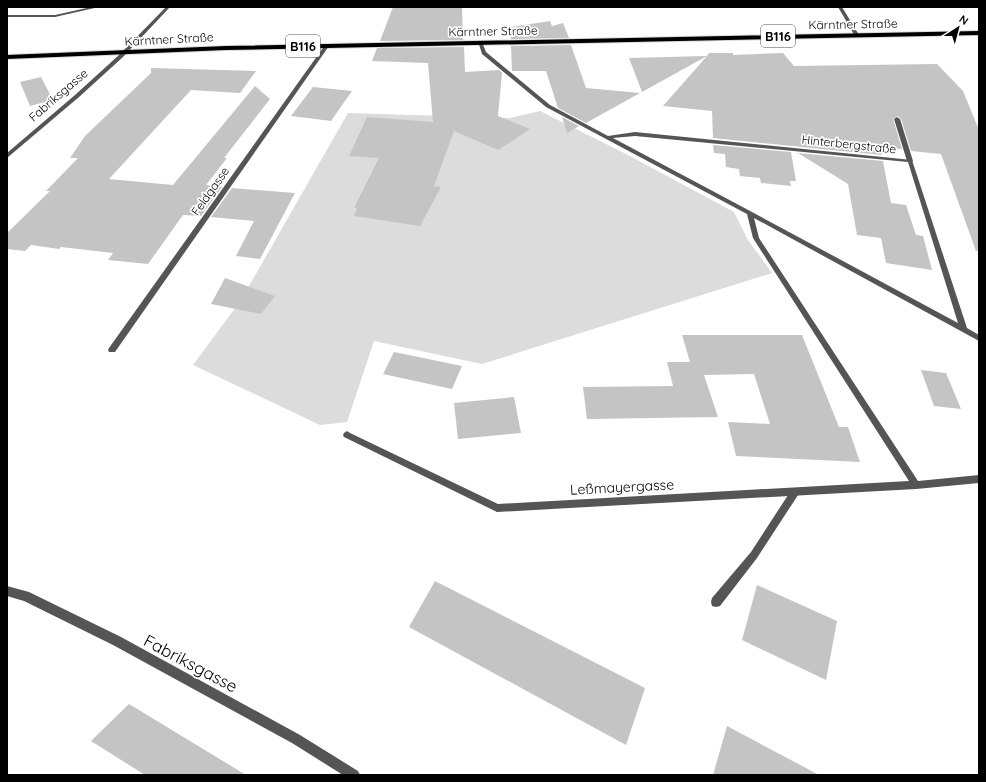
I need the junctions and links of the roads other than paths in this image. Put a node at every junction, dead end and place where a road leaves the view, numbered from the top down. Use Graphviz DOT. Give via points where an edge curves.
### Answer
graph roads {
  1 [pos="97,7"];
  2 [pos="168,7"];
  3 [pos="840,7"];
  4 [pos="7,16"];
  5 [pos="979,33"];
  6 [pos="857,35"];
  7 [pos="480,42"];
  8 [pos="327,46"];
  9 [pos="126,52"];
  10 [pos="7,57"];
  11 [pos="897,119"];
  12 [pos="609,137"];
  13 [pos="7,156"];
  14 [pos="910,161"];
  15 [pos="750,213"];
  16 [pos="964,330"];
  17 [pos="979,338"];
  18 [pos="112,350"];
  19 [pos="347,435"];
  20 [pos="979,480"];
  21 [pos="916,485"];
  22 [pos="795,492"];
  23 [pos="7,591"];
  24 [pos="716,602"];
  25 [pos="354,775"];
  1 -- 4 [label="street" via="55,16"];
  2 -- 9 [label="street, Fabriksgasse"];
  3 -- 6 [label="street"];
  5 -- 6 [label="main road, Kärntner Straße / B116"];
  6 -- 7 [label="main road, Kärntner Straße / B116"];
  7 -- 8 [label="main road, Kärntner Straße / B116"];
  7 -- 12 [label="street" via="484,53 548,106"];
  8 -- 9 [label="main road, Kärntner Straße / B116"];
  8 -- 18 [label="street, Feldgasse"];
  9 -- 10 [label="main road, Kärntner Straße / B116"];
  9 -- 13 [label="street, Fabriksgasse"];
  11 -- 14 [label="street"];
  12 -- 14 [label="street, Hinterbergstraße" via="635,134"];
  12 -- 15 [label="street"];
  14 -- 16 [label="street, Hinterbergstraße"];
  15 -- 16 [label="street"];
  15 -- 21 [label="street" via="756,238"];
  16 -- 17 [label="street"];
  19 -- 22 [label="street, Leßmayergasse" via="497,508"];
  20 -- 21 [label="street, Leßmayergasse"];
  21 -- 22 [label="street, Leßmayergasse"];
  22 -- 24 [label="street" via="754,555"];
  23 -- 25 [label="street, Fabriksgasse" via="25,596 116,641 296,739"];
}
